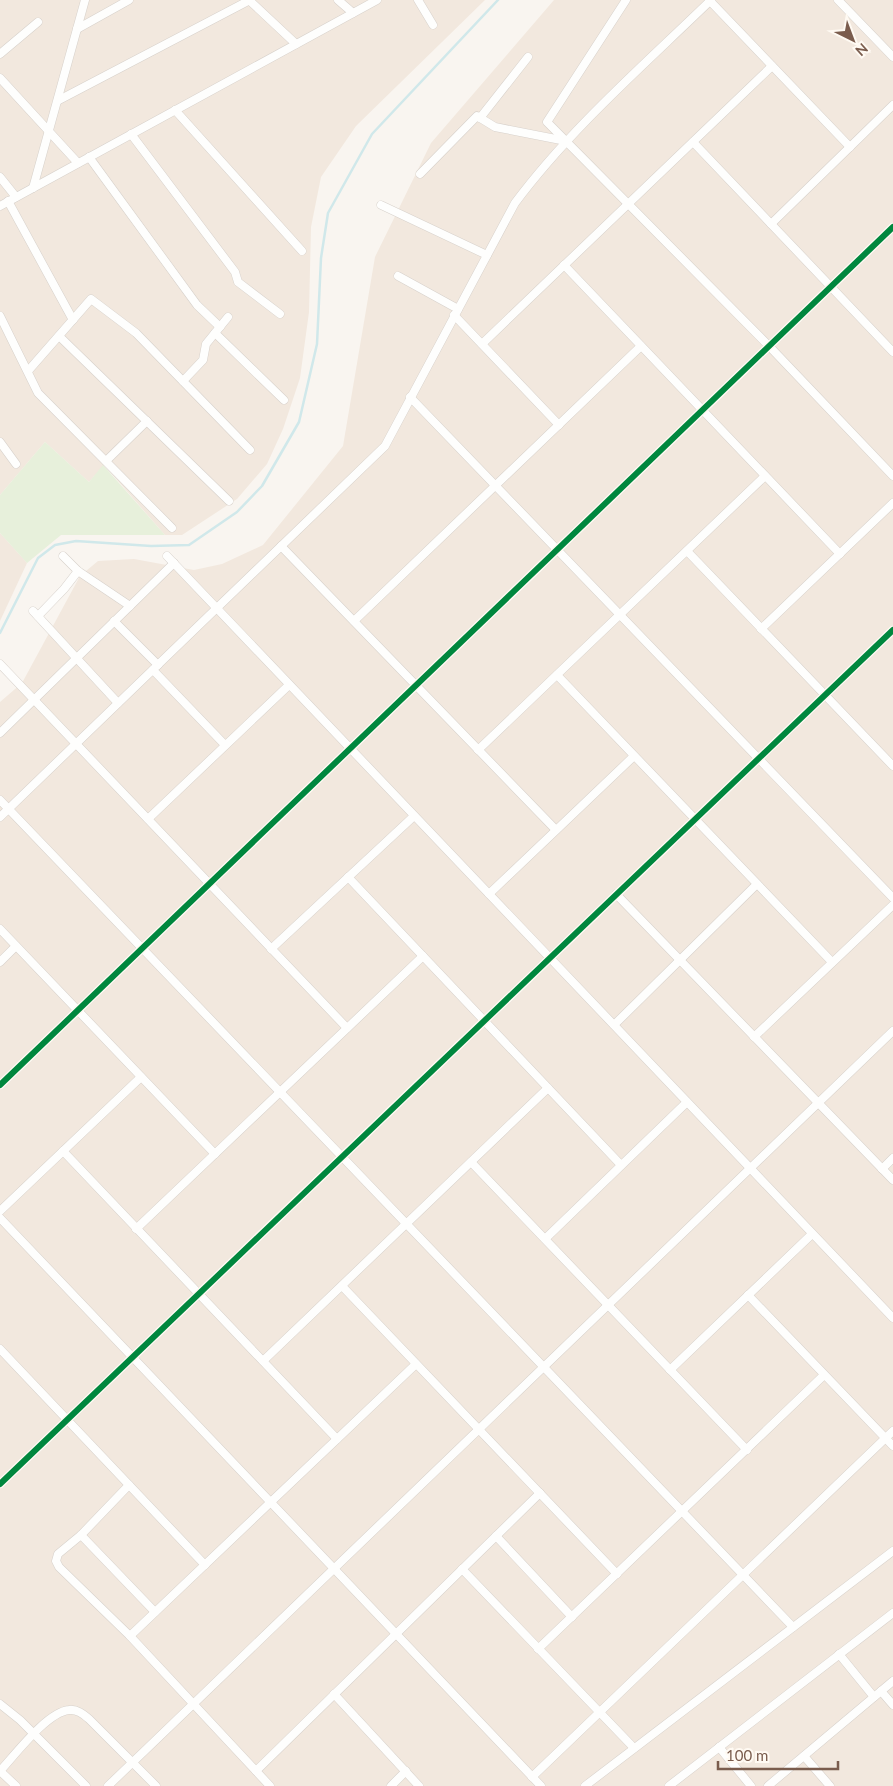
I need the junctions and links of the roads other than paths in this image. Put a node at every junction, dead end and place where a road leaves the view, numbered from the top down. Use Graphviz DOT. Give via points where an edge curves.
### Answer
graph roads {
  1 [pos="85,0"];
  2 [pos="129,0"];
  3 [pos="250,0"];
  4 [pos="338,0"];
  5 [pos="377,0"];
  6 [pos="418,0"];
  7 [pos="626,0"];
  8 [pos="838,0"];
  9 [pos="711,1"];
  10 [pos="353,13"];
  11 [pos="38,22"];
  12 [pos="433,25"];
  13 [pos="78,29"];
  14 [pos="296,44"];
  15 [pos="0,54"];
  16 [pos="528,57"];
  17 [pos="893,58"];
  18 [pos="772,66"];
  19 [pos="0,78"];
  20 [pos="59,100"];
  21 [pos="893,105"];
  22 [pos="175,110"];
  23 [pos="480,118"];
  24 [pos="50,132"];
  25 [pos="132,134"];
  26 [pos="566,141"];
  27 [pos="693,142"];
  28 [pos="850,147"];
  29 [pos="89,157"];
  30 [pos="78,163"];
  31 [pos="420,174"];
  32 [pos="0,177"];
  33 [pos="33,188"];
  34 [pos="16,197"];
  35 [pos="8,201"];
  36 [pos="628,204"];
  37 [pos="0,206"];
  38 [pos="381,206"];
  39 [pos="771,224"];
  40 [pos="893,227"];
  41 [pos="302,251"];
  42 [pos="487,255"];
  43 [pos="564,266"];
  44 [pos="398,276"];
  45 [pos="831,287"];
  46 [pos="456,312"];
  47 [pos="280,314"];
  48 [pos="0,316"];
  49 [pos="228,317"];
  50 [pos="73,320"];
  51 [pos="217,330"];
  52 [pos="59,336"];
  53 [pos="482,344"];
  54 [pos="641,346"];
  55 [pos="769,346"];
  56 [pos="893,352"];
  57 [pos="28,371"];
  58 [pos="183,381"];
  59 [pos="410,397"];
  60 [pos="284,400"];
  61 [pos="702,410"];
  62 [pos="147,421"];
  63 [pos="559,425"];
  64 [pos="0,442"];
  65 [pos="250,450"];
  66 [pos="106,461"];
  67 [pos="16,464"];
  68 [pos="765,476"];
  69 [pos="893,476"];
  70 [pos="496,486"];
  71 [pos="229,501"];
  72 [pos="893,502"];
  73 [pos="172,528"];
  74 [pos="281,546"];
  75 [pos="557,550"];
  76 [pos="687,551"];
  77 [pos="840,554"];
  78 [pos="63,556"];
  79 [pos="166,556"];
  80 [pos="174,563"];
  81 [pos="78,571"];
  82 [pos="130,606"];
  83 [pos="217,608"];
  84 [pos="620,615"];
  85 [pos="114,621"];
  86 [pos="354,621"];
  87 [pos="761,628"];
  88 [pos="893,630"];
  89 [pos="78,657"];
  90 [pos="0,664"];
  91 [pos="155,668"];
  92 [pos="557,675"];
  93 [pos="289,685"];
  94 [pos="416,686"];
  95 [pos="825,695"];
  96 [pos="34,700"];
  97 [pos="118,703"];
  98 [pos="0,733"];
  99 [pos="76,744"];
  100 [pos="225,746"];
  101 [pos="350,748"];
  102 [pos="478,750"];
  103 [pos="634,756"];
  104 [pos="758,758"];
  105 [pos="891,761"];
  106 [pos="0,800"];
  107 [pos="8,809"];
  108 [pos="414,816"];
  109 [pos="0,817"];
  110 [pos="148,819"];
  111 [pos="695,819"];
  112 [pos="556,830"];
  113 [pos="348,877"];
  114 [pos="209,884"];
  115 [pos="757,884"];
  116 [pos="489,894"];
  117 [pos="616,894"];
  118 [pos="893,898"];
  119 [pos="893,904"];
  120 [pos="0,929"];
  121 [pos="16,946"];
  122 [pos="142,949"];
  123 [pos="271,949"];
  124 [pos="423,956"];
  125 [pos="550,958"];
  126 [pos="680,960"];
  127 [pos="0,962"];
  128 [pos="832,962"];
  129 [pos="78,1010"];
  130 [pos="484,1021"];
  131 [pos="614,1026"];
  132 [pos="347,1028"];
  133 [pos="893,1031"];
  134 [pos="754,1037"];
  135 [pos="141,1077"];
  136 [pos="0,1085"];
  137 [pos="548,1088"];
  138 [pos="280,1092"];
  139 [pos="687,1102"];
  140 [pos="818,1103"];
  141 [pos="62,1151"];
  142 [pos="215,1154"];
  143 [pos="342,1157"];
  144 [pos="893,1158"];
  145 [pos="471,1162"];
  146 [pos="621,1166"];
  147 [pos="750,1169"];
  148 [pos="882,1169"];
  149 [pos="893,1180"];
  150 [pos="0,1211"];
  151 [pos="0,1218"];
  152 [pos="406,1224"];
  153 [pos="136,1229"];
  154 [pos="812,1234"];
  155 [pos="545,1239"];
  156 [pos="342,1286"];
  157 [pos="199,1294"];
  158 [pos="748,1295"];
  159 [pos="608,1305"];
  160 [pos="892,1314"];
  161 [pos="2,1355"];
  162 [pos="133,1357"];
  163 [pos="263,1361"];
  164 [pos="416,1364"];
  165 [pos="544,1367"];
  166 [pos="670,1370"];
  167 [pos="824,1375"];
  168 [pos="67,1420"];
  169 [pos="479,1430"];
  170 [pos="893,1431"];
  171 [pos="885,1438"];
  172 [pos="337,1439"];
  173 [pos="893,1446"];
  174 [pos="747,1450"];
  175 [pos="0,1484"];
  176 [pos="129,1485"];
  177 [pos="540,1493"];
  178 [pos="271,1502"];
  179 [pos="682,1512"];
  180 [pos="81,1535"];
  181 [pos="496,1536"];
  182 [pos="893,1551"];
  183 [pos="205,1565"];
  184 [pos="334,1569"];
  185 [pos="462,1569"];
  186 [pos="617,1574"];
  187 [pos="742,1575"];
  188 [pos="155,1612"];
  189 [pos="893,1612"];
  190 [pos="572,1616"];
  191 [pos="793,1627"];
  192 [pos="396,1634"];
  193 [pos="130,1636"];
  194 [pos="538,1649"];
  195 [pos="839,1654"];
  196 [pos="893,1681"];
  197 [pos="882,1691"];
  198 [pos="334,1694"];
  199 [pos="874,1697"];
  200 [pos="0,1704"];
  201 [pos="193,1704"];
  202 [pos="893,1705"];
  203 [pos="599,1712"];
  204 [pos="34,1734"];
  205 [pos="719,1747"];
  206 [pos="634,1748"];
  207 [pos="804,1756"];
  208 [pos="133,1762"];
  209 [pos="0,1771"];
  210 [pos="256,1771"];
  211 [pos="406,1772"];
  212 [pos="532,1777"];
  213 [pos="16,1786"];
  214 [pos="86,1786"];
  215 [pos="108,1786"];
  216 [pos="156,1786"];
  217 [pos="270,1786"];
  218 [pos="391,1786"];
  219 [pos="420,1786"];
  220 [pos="541,1786"];
  221 [pos="585,1786"];
  222 [pos="669,1786"];
  223 [pos="751,1786"];
  224 [pos="768,1786"];
  225 [pos="830,1786"];
  1 -- 13 [label="street"];
  2 -- 13 [label="street"];
  3 -- 14 [label="street"];
  3 -- 20 [label="street"];
  4 -- 10 [label="street"];
  5 -- 10 [label="street"];
  6 -- 12 [label="street"];
  7 -- 26 [label="street" via="547,122"];
  8 -- 17 [label="street"];
  9 -- 18 [label="street"];
  9 -- 26 [label="street"];
  10 -- 14 [label="street"];
  11 -- 15 [label="street"];
  13 -- 20 [label="street"];
  14 -- 22 [label="street"];
  16 -- 23 [label="street"];
  18 -- 27 [label="street"];
  18 -- 28 [label="street"];
  19 -- 24 [label="street"];
  20 -- 24 [label="street"];
  21 -- 28 [label="street"];
  22 -- 25 [label="street"];
  22 -- 41 [label="street"];
  23 -- 26 [label="street" via="495,128"];
  23 -- 31 [label="street" via="477,116"];
  24 -- 30 [label="street"];
  24 -- 33 [label="street"];
  25 -- 29 [label="street"];
  25 -- 47 [label="street" via="234,272 238,282"];
  26 -- 36 [label="street"];
  26 -- 42 [label="street" via="515,203"];
  27 -- 36 [label="street"];
  27 -- 39 [label="street"];
  28 -- 39 [label="street"];
  29 -- 30 [label="street"];
  29 -- 51 [label="street"];
  30 -- 33 [label="street"];
  32 -- 34 [label="street"];
  33 -- 34 [label="street"];
  34 -- 35 [label="street"];
  35 -- 37 [label="street"];
  35 -- 50 [label="street"];
  36 -- 43 [label="street"];
  36 -- 55 [label="street"];
  38 -- 42 [label="street"];
  39 -- 45 [label="street"];
  40 -- 45 [label="street"];
  42 -- 46 [label="street"];
  43 -- 53 [label="street"];
  43 -- 54 [label="street"];
  44 -- 46 [label="street"];
  45 -- 55 [label="street"];
  45 -- 56 [label="street"];
  46 -- 53 [label="street"];
  46 -- 59 [label="street"];
  48 -- 57 [label="street"];
  49 -- 51 [label="street"];
  50 -- 52 [label="street"];
  50 -- 58 [label="street" via="91,299 136,333"];
  51 -- 58 [label="street" via="206,344 203,360"];
  51 -- 60 [label="street"];
  52 -- 57 [label="street"];
  52 -- 62 [label="street"];
  53 -- 63 [label="street"];
  54 -- 61 [label="street"];
  54 -- 63 [label="street"];
  55 -- 61 [label="street"];
  55 -- 69 [label="street"];
  57 -- 66 [label="street" via="38,393"];
  58 -- 65 [label="street"];
  59 -- 70 [label="street"];
  59 -- 74 [label="street" via="386,446"];
  61 -- 68 [label="street"];
  61 -- 75 [label="street"];
  62 -- 66 [label="street"];
  62 -- 71 [label="street"];
  63 -- 70 [label="street"];
  64 -- 67 [label="street"];
  66 -- 73 [label="street"];
  68 -- 76 [label="street"];
  68 -- 77 [label="street"];
  70 -- 75 [label="street"];
  70 -- 86 [label="street"];
  72 -- 77 [label="street"];
  74 -- 83 [label="street"];
  74 -- 86 [label="street"];
  75 -- 84 [label="street"];
  75 -- 94 [label="street"];
  76 -- 84 [label="street"];
  76 -- 87 [label="street"];
  77 -- 87 [label="street"];
  78 -- 81 [label="street"];
  79 -- 80 [label="street"];
  80 -- 82 [label="street"];
  80 -- 83 [label="street"];
  81 -- 82 [label="street"];
  81 -- 89 [label="street" via="64,589 35,613"];
  82 -- 85 [label="street"];
  83 -- 91 [label="street"];
  83 -- 93 [label="street"];
  84 -- 92 [label="street"];
  84 -- 104 [label="street"];
  85 -- 89 [label="street"];
  85 -- 91 [label="street"];
  86 -- 94 [label="street"];
  87 -- 95 [label="street"];
  88 -- 95 [label="street"];
  89 -- 96 [label="street"];
  89 -- 97 [label="street"];
  90 -- 96 [label="street"];
  91 -- 97 [label="street"];
  91 -- 100 [label="street"];
  92 -- 102 [label="street"];
  92 -- 103 [label="street"];
  93 -- 100 [label="street"];
  93 -- 101 [label="street"];
  94 -- 101 [label="street"];
  94 -- 102 [label="street"];
  95 -- 104 [label="street"];
  95 -- 105 [label="street"];
  96 -- 98 [label="street"];
  96 -- 99 [label="street"];
  97 -- 99 [label="street"];
  99 -- 107 [label="street"];
  99 -- 110 [label="street"];
  100 -- 110 [label="street"];
  101 -- 108 [label="street"];
  101 -- 114 [label="street"];
  102 -- 112 [label="street"];
  103 -- 111 [label="street"];
  103 -- 112 [label="street"];
  104 -- 111 [label="street"];
  104 -- 118 [label="street"];
  106 -- 107 [label="street"];
  107 -- 109 [label="street"];
  107 -- 122 [label="street"];
  108 -- 113 [label="street"];
  108 -- 116 [label="street"];
  110 -- 114 [label="street"];
  111 -- 115 [label="street"];
  111 -- 117 [label="street"];
  112 -- 116 [label="street"];
  113 -- 123 [label="street"];
  113 -- 124 [label="street"];
  114 -- 122 [label="street"];
  114 -- 123 [label="street"];
  115 -- 126 [label="street"];
  115 -- 128 [label="street"];
  116 -- 125 [label="street"];
  117 -- 125 [label="street"];
  117 -- 126 [label="street"];
  119 -- 128 [label="street"];
  120 -- 121 [label="street"];
  121 -- 127 [label="street"];
  121 -- 129 [label="street"];
  122 -- 129 [label="street"];
  122 -- 138 [label="street"];
  123 -- 132 [label="street"];
  124 -- 130 [label="street"];
  124 -- 132 [label="street"];
  125 -- 130 [label="street"];
  125 -- 131 [label="street"];
  126 -- 131 [label="street"];
  126 -- 134 [label="street"];
  128 -- 134 [label="street"];
  129 -- 135 [label="street"];
  129 -- 136 [label="street"];
  130 -- 137 [label="street"];
  130 -- 143 [label="street"];
  131 -- 139 [label="street"];
  132 -- 138 [label="street"];
  133 -- 140 [label="street"];
  134 -- 140 [label="street"];
  135 -- 141 [label="street"];
  135 -- 142 [label="street"];
  137 -- 145 [label="street"];
  137 -- 146 [label="street"];
  138 -- 142 [label="street"];
  138 -- 143 [label="street"];
  139 -- 146 [label="street"];
  139 -- 147 [label="street"];
  140 -- 147 [label="street"];
  140 -- 148 [label="street"];
  141 -- 150 [label="street"];
  141 -- 153 [label="street"];
  142 -- 153 [label="street"];
  143 -- 152 [label="street"];
  143 -- 157 [label="street"];
  144 -- 148 [label="street"];
  145 -- 152 [label="street"];
  145 -- 155 [label="street"];
  146 -- 155 [label="street"];
  147 -- 154 [label="street"];
  147 -- 159 [label="street"];
  148 -- 149 [label="street"];
  151 -- 162 [label="street"];
  152 -- 156 [label="street"];
  152 -- 165 [label="street"];
  153 -- 157 [label="street"];
  154 -- 158 [label="street"];
  154 -- 160 [label="street"];
  155 -- 159 [label="street"];
  156 -- 163 [label="street"];
  156 -- 164 [label="street"];
  157 -- 162 [label="street"];
  157 -- 163 [label="street"];
  158 -- 166 [label="street"];
  158 -- 167 [label="street"];
  159 -- 165 [label="street"];
  159 -- 166 [label="street"];
  161 -- 168 [label="street"];
  162 -- 168 [label="street"];
  162 -- 178 [label="street"];
  163 -- 172 [label="street"];
  164 -- 169 [label="street"];
  164 -- 172 [label="street"];
  165 -- 169 [label="street"];
  165 -- 179 [label="street"];
  166 -- 174 [label="street"];
  167 -- 171 [label="street"];
  167 -- 174 [label="street"];
  168 -- 175 [label="street"];
  168 -- 176 [label="street"];
  169 -- 177 [label="street"];
  169 -- 184 [label="street"];
  170 -- 171 [label="street"];
  171 -- 173 [label="street"];
  171 -- 187 [label="street"];
  172 -- 178 [label="street"];
  174 -- 179 [label="street"];
  176 -- 180 [label="street"];
  176 -- 183 [label="street"];
  177 -- 181 [label="street"];
  177 -- 186 [label="street"];
  178 -- 183 [label="street"];
  178 -- 184 [label="street"];
  179 -- 186 [label="street"];
  179 -- 187 [label="street"];
  180 -- 188 [label="street"];
  180 -- 193 [label="street" via="58,1554 56,1562"];
  181 -- 185 [label="street"];
  181 -- 190 [label="street"];
  182 -- 191 [label="street"];
  183 -- 188 [label="street"];
  184 -- 192 [label="street"];
  184 -- 201 [label="street"];
  185 -- 192 [label="street"];
  185 -- 194 [label="street"];
  186 -- 190 [label="street"];
  187 -- 191 [label="street"];
  187 -- 203 [label="street"];
  188 -- 193 [label="street"];
  189 -- 195 [label="street"];
  190 -- 194 [label="street"];
  191 -- 206 [label="street"];
  192 -- 198 [label="street"];
  192 -- 212 [label="street"];
  193 -- 201 [label="street"];
  194 -- 203 [label="street"];
  195 -- 199 [label="street"];
  195 -- 205 [label="street"];
  196 -- 197 [label="street"];
  197 -- 199 [label="street"];
  197 -- 202 [label="street"];
  198 -- 210 [label="street"];
  198 -- 211 [label="street"];
  199 -- 207 [label="street"];
  200 -- 204 [label="street"];
  201 -- 208 [label="street"];
  201 -- 210 [label="street"];
  203 -- 206 [label="street"];
  203 -- 212 [label="street"];
  204 -- 208 [label="street" via="57,1714 67,1710 80,1712"];
  204 -- 209 [label="street"];
  204 -- 214 [label="street"];
  205 -- 222 [label="street"];
  205 -- 223 [label="street"];
  206 -- 221 [label="street"];
  207 -- 224 [label="street"];
  207 -- 225 [label="street"];
  208 -- 215 [label="street"];
  208 -- 216 [label="street"];
  209 -- 213 [label="street"];
  210 -- 217 [label="street"];
  211 -- 218 [label="street"];
  211 -- 219 [label="street"];
  212 -- 220 [label="street"];
}
